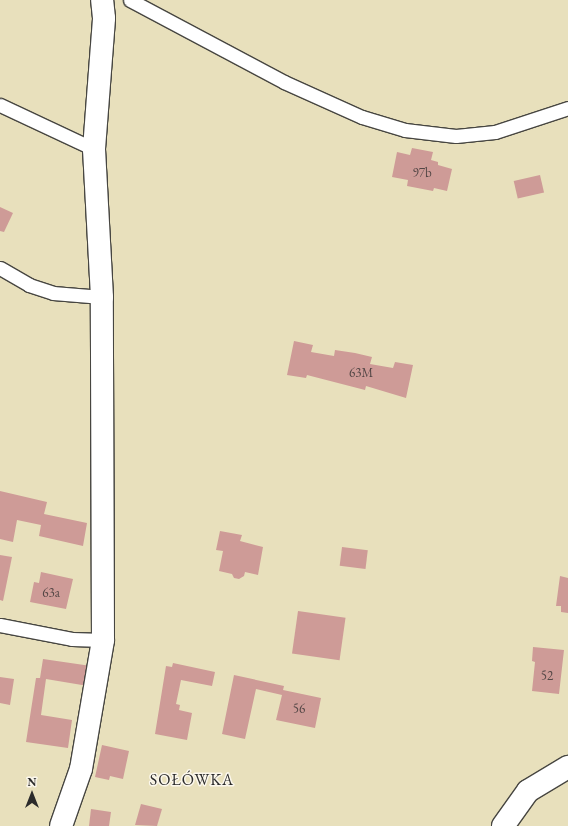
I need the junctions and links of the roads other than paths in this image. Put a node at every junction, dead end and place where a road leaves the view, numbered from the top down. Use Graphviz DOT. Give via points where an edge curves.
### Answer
graph roads {
  1 [pos="102,0"];
  2 [pos="130,0"];
  3 [pos="0,104"];
  4 [pos="568,108"];
  5 [pos="94,149"];
  6 [pos="0,268"];
  7 [pos="102,298"];
  8 [pos="0,625"];
  9 [pos="102,640"];
  10 [pos="568,767"];
  11 [pos="61,826"];
  12 [pos="503,826"];
  1 -- 5 [label="street" via="104,18"];
  2 -- 4 [label="lane" via="284,82 362,117 406,130 456,136 495,132"];
  3 -- 5 [label="lane"];
  5 -- 7 [label="street"];
  6 -- 7 [label="lane" via="29,284 53,293"];
  7 -- 9 [label="street"];
  8 -- 9 [label="lane" via="72,639"];
  9 -- 11 [label="street" via="81,769"];
  10 -- 12 [label="street" via="528,791"];
}
